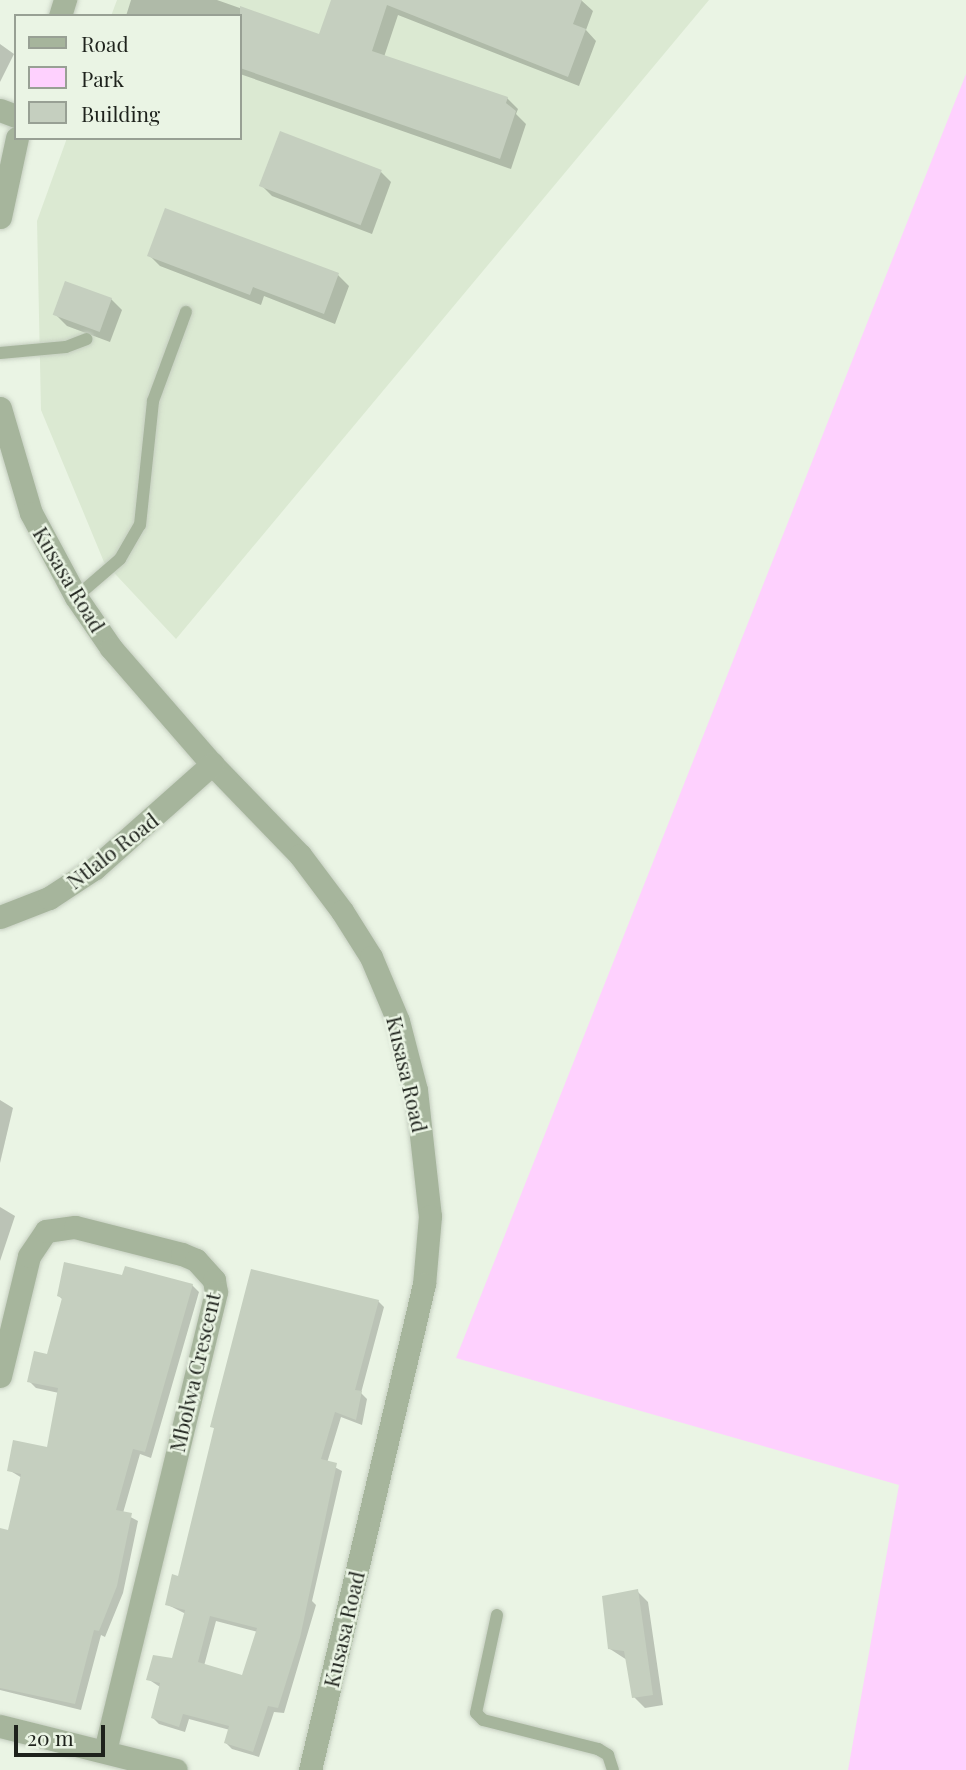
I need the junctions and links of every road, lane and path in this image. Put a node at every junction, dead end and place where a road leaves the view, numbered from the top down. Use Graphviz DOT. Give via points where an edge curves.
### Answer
graph roads {
  1 [pos="17,140"];
  2 [pos="0,217"];
  3 [pos="186,312"];
  4 [pos="87,339"];
  5 [pos="0,353"];
  6 [pos="0,408"];
  7 [pos="76,597"];
  8 [pos="212,764"];
  9 [pos="0,917"];
  10 [pos="0,1376"];
  11 [pos="497,1615"];
  12 [pos="0,1726"];
  13 [pos="105,1751"];
  14 [pos="176,1770"];
  15 [pos="310,1770"];
  16 [pos="613,1770"];
  1 -- 2 [label="street"];
  3 -- 7 [label="lane" via="153,401 140,525 120,559"];
  4 -- 5 [label="lane" via="66,346"];
  6 -- 7 [label="street, Kusasa Road" via="31,513"];
  7 -- 8 [label="street, Kusasa Road" via="111,648"];
  8 -- 9 [label="street, Ntlalo Road" via="95,868 49,898"];
  8 -- 15 [label="street, Kusasa Road" via="300,855 371,957 398,1021 416,1090 424,1146 430,1216 424,1284"];
  10 -- 13 [label="street, Mbolwa Crescent" via="29,1256 46,1231 75,1227 182,1255 202,1264 214,1280 216,1292"];
  11 -- 16 [label="lane" via="476,1713 483,1720 598,1749 608,1755"];
  12 -- 13 [label="street"];
  13 -- 14 [label="street"];
}
